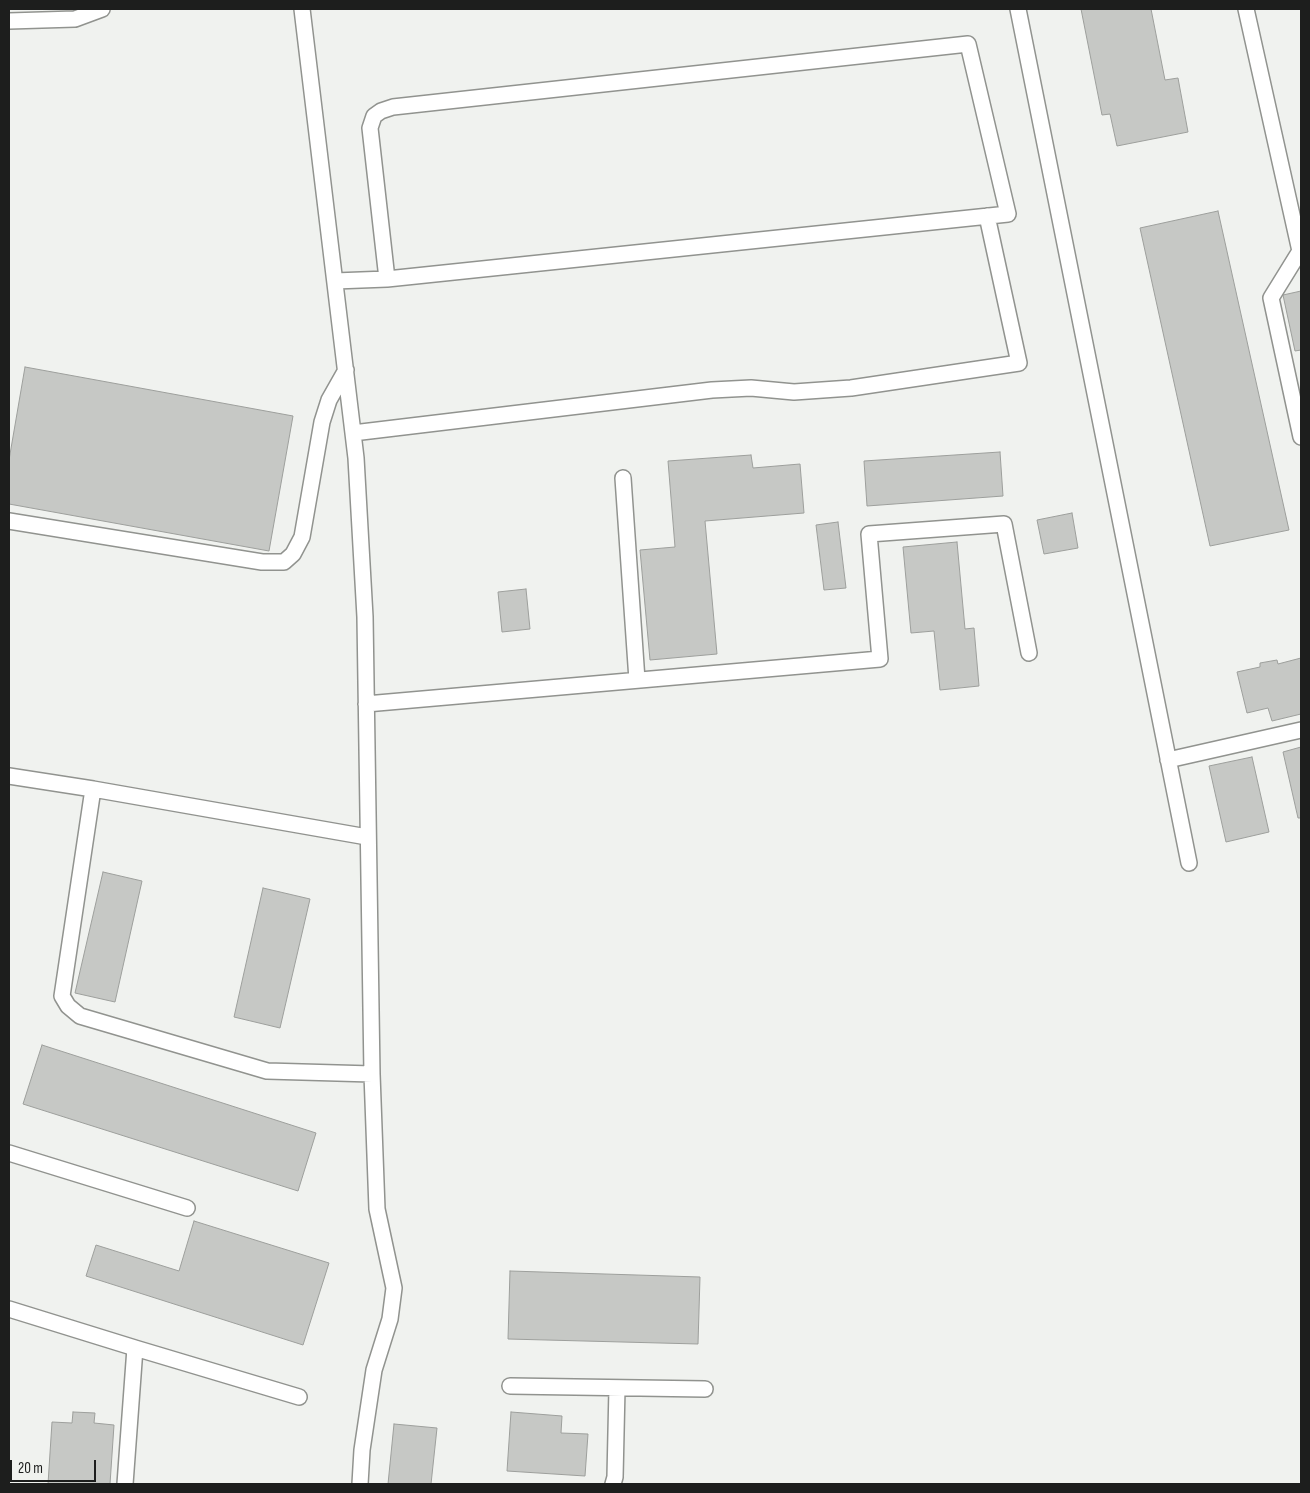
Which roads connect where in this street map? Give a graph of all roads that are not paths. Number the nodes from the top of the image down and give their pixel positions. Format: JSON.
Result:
{"nodes":[{"id":1,"x":102,"y":9,"type":"edge"},
{"id":2,"x":302,"y":9,"type":"edge"},
{"id":3,"x":1018,"y":9,"type":"edge"},
{"id":4,"x":1246,"y":9,"type":"edge"},
{"id":5,"x":9,"y":21,"type":"edge"},
{"id":6,"x":987,"y":216,"type":"junction"},
{"id":7,"x":1300,"y":251,"type":"edge"},
{"id":8,"x":387,"y":279,"type":"junction"},
{"id":9,"x":335,"y":281,"type":"junction"},
{"id":10,"x":346,"y":370,"type":"junction"},
{"id":11,"x":353,"y":433,"type":"junction"},
{"id":12,"x":1301,"y":437,"type":"edge"},
{"id":13,"x":623,"y":478,"type":"dead end"},
{"id":14,"x":9,"y":521,"type":"edge"},
{"id":15,"x":1029,"y":653,"type":"dead end"},
{"id":16,"x":638,"y":680,"type":"junction"},
{"id":17,"x":366,"y":704,"type":"junction"},
{"id":18,"x":1301,"y":730,"type":"edge"},
{"id":19,"x":1168,"y":760,"type":"junction"},
{"id":20,"x":9,"y":776,"type":"edge"},
{"id":21,"x":94,"y":789,"type":"junction"},
{"id":22,"x":367,"y":836,"type":"junction"},
{"id":23,"x":1189,"y":863,"type":"dead end"},
{"id":24,"x":372,"y":1074,"type":"junction"},
{"id":25,"x":9,"y":1153,"type":"edge"},
{"id":26,"x":187,"y":1208,"type":"dead end"},
{"id":27,"x":9,"y":1309,"type":"edge"},
{"id":28,"x":135,"y":1348,"type":"junction"},
{"id":29,"x":510,"y":1386,"type":"dead end"},
{"id":30,"x":617,"y":1388,"type":"junction"},
{"id":31,"x":705,"y":1389,"type":"dead end"},
{"id":32,"x":299,"y":1397,"type":"dead end"},
{"id":33,"x":125,"y":1484,"type":"edge"},
{"id":34,"x":360,"y":1484,"type":"edge"},
{"id":35,"x":613,"y":1484,"type":"edge"}],
"edges":[{"from":1,"to":5,"type":"lane"},
{"from":2,"to":9,"type":"lane"},
{"from":3,"to":19,"type":"lane"},
{"from":4,"to":7,"type":"lane"},
{"from":6,"to":8,"type":"lane"},
{"from":6,"to":8,"type":"lane"},
{"from":6,"to":11,"type":"lane"},
{"from":7,"to":12,"type":"lane"},
{"from":8,"to":9,"type":"lane"},
{"from":9,"to":10,"type":"lane"},
{"from":10,"to":11,"type":"lane"},
{"from":10,"to":14,"type":"lane"},
{"from":11,"to":17,"type":"lane"},
{"from":13,"to":16,"type":"lane"},
{"from":15,"to":16,"type":"lane"},
{"from":16,"to":17,"type":"lane"},
{"from":17,"to":22,"type":"lane"},
{"from":18,"to":19,"type":"lane"},
{"from":19,"to":23,"type":"lane"},
{"from":20,"to":21,"type":"lane"},
{"from":21,"to":22,"type":"lane"},
{"from":21,"to":24,"type":"lane"},
{"from":22,"to":24,"type":"lane"},
{"from":24,"to":34,"type":"lane"},
{"from":25,"to":26,"type":"lane"},
{"from":27,"to":28,"type":"lane"},
{"from":28,"to":32,"type":"lane"},
{"from":28,"to":33,"type":"lane"},
{"from":29,"to":30,"type":"lane"},
{"from":30,"to":31,"type":"lane"},
{"from":30,"to":35,"type":"lane"}]}
